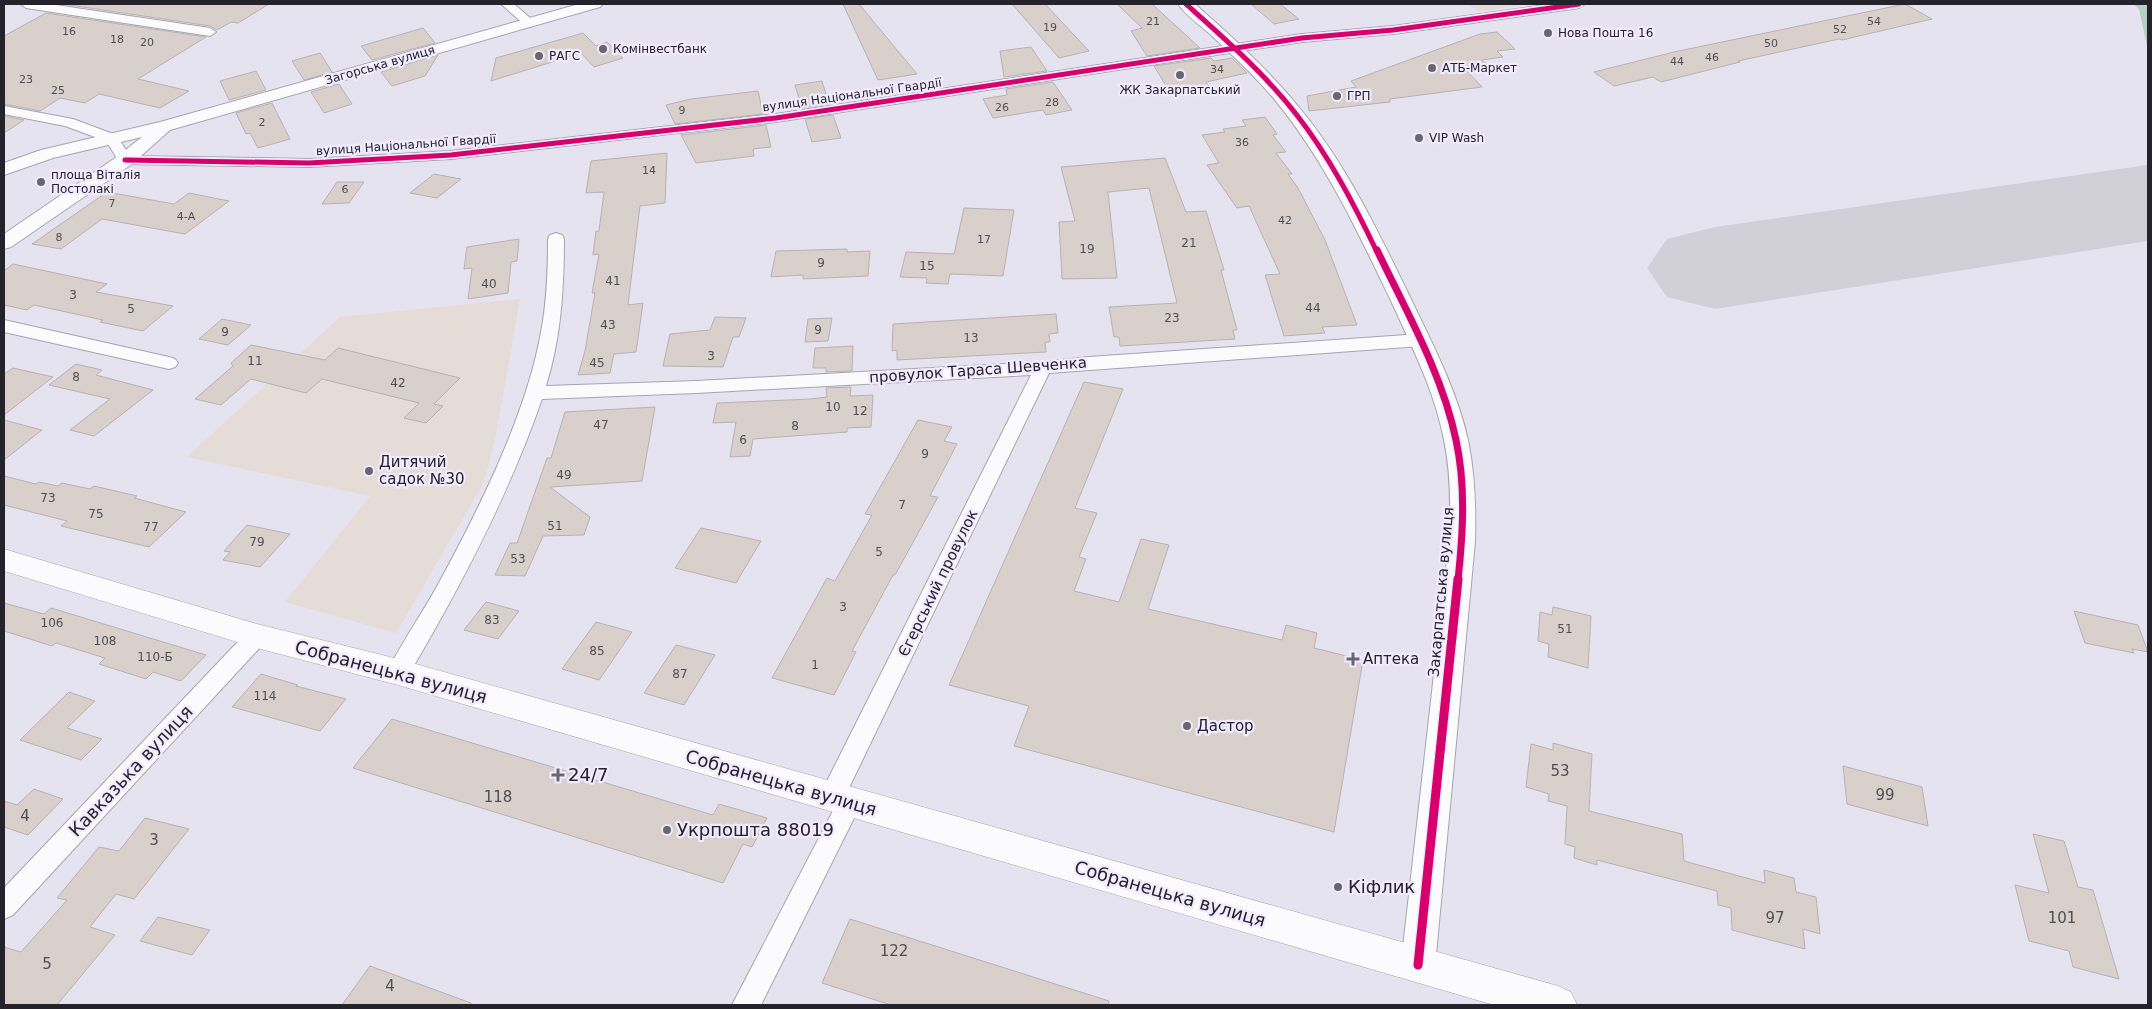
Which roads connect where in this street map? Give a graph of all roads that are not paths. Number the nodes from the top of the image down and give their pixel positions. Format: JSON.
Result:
{"nodes":[{"id":1,"x":26,"y":4,"type":"edge"},
{"id":2,"x":507,"y":4,"type":"edge"},
{"id":3,"x":595,"y":4,"type":"edge"},
{"id":4,"x":1186,"y":4,"type":"edge"},
{"id":5,"x":1579,"y":4,"type":"edge"},
{"id":6,"x":530,"y":22,"type":"junction"},
{"id":7,"x":210,"y":32,"type":"dead end"},
{"id":8,"x":1234,"y":48,"type":"junction"},
{"id":9,"x":4,"y":110,"type":"edge"},
{"id":10,"x":164,"y":126,"type":"junction"},
{"id":11,"x":111,"y":138,"type":"junction"},
{"id":12,"x":125,"y":160,"type":"junction"},
{"id":13,"x":4,"y":169,"type":"edge"},
{"id":14,"x":556,"y":238,"type":"dead end"},
{"id":15,"x":4,"y":243,"type":"edge"},
{"id":16,"x":4,"y":326,"type":"edge"},
{"id":17,"x":1421,"y":340,"type":"junction"},
{"id":18,"x":169,"y":363,"type":"dead end"},
{"id":19,"x":1043,"y":368,"type":"junction"},
{"id":20,"x":534,"y":393,"type":"junction"},
{"id":21,"x":4,"y":560,"type":"edge"},
{"id":22,"x":257,"y":636,"type":"junction"},
{"id":23,"x":398,"y":672,"type":"junction"},
{"id":24,"x":841,"y":800,"type":"junction"},
{"id":25,"x":4,"y":906,"type":"edge"},
{"id":26,"x":1418,"y":965,"type":"junction"},
{"id":27,"x":1548,"y":1004,"type":"edge"},
{"id":28,"x":746,"y":1005,"type":"edge"}],
"edges":[{"from":1,"to":7,"type":"street"},
{"from":2,"to":6,"type":"street"},
{"from":3,"to":6,"type":"street","name":"Загорська вулиця"},
{"from":4,"to":8,"type":"street","name":"Закарпатська вулиця"},
{"from":5,"to":8,"type":"street","name":"вулиця Національної Гвардії"},
{"from":6,"to":10,"type":"street","name":"Загорська вулиця"},
{"from":8,"to":12,"type":"street","name":"вулиця Національної Гвардії"},
{"from":8,"to":17,"type":"street","name":"Закарпатська вулиця"},
{"from":9,"to":11,"type":"street"},
{"from":10,"to":11,"type":"street","name":"Загорська вулиця"},
{"from":10,"to":12,"type":"street","name":"Загорська вулиця"},
{"from":11,"to":12,"type":"street"},
{"from":11,"to":13,"type":"street"},
{"from":12,"to":15,"type":"street"},
{"from":14,"to":20,"type":"street"},
{"from":16,"to":18,"type":"street"},
{"from":17,"to":19,"type":"street","name":"провулок Тараса Шевченка"},
{"from":17,"to":26,"type":"street","name":"Закарпатська вулиця"},
{"from":19,"to":20,"type":"street","name":"провулок Тараса Шевченка"},
{"from":19,"to":24,"type":"street","name":"Єгерський провулок"},
{"from":20,"to":23,"type":"street"},
{"from":21,"to":22,"type":"main road","name":"Собранецька вулиця"},
{"from":22,"to":23,"type":"main road","name":"Собранецька вулиця"},
{"from":22,"to":25,"type":"street","name":"Кавказька вулиця"},
{"from":23,"to":24,"type":"main road","name":"Собранецька вулиця"},
{"from":24,"to":26,"type":"main road","name":"Собранецька вулиця"},
{"from":24,"to":28,"type":"street","name":"Єгерський провулок"},
{"from":26,"to":27,"type":"main road","name":"Собранецька вулиця"}]}
